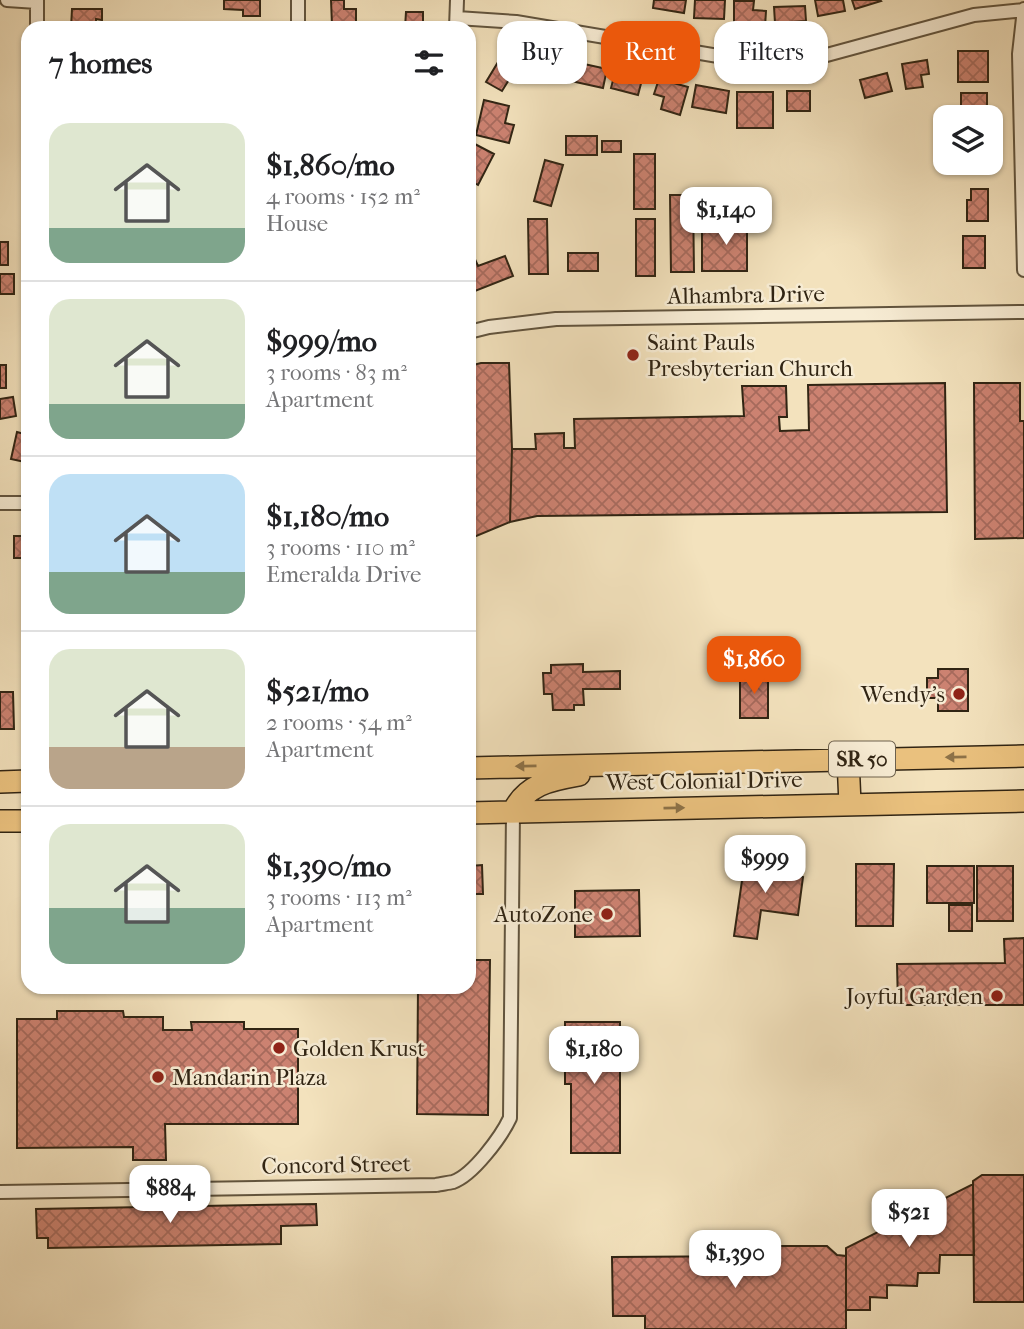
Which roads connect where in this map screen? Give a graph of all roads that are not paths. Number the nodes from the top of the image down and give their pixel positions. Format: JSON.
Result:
{"nodes":[{"id":1,"x":7,"y":0,"type":"edge"},
{"id":2,"x":298,"y":0,"type":"edge"},
{"id":3,"x":457,"y":0,"type":"edge"},
{"id":4,"x":37,"y":1,"type":"edge"},
{"id":5,"x":1024,"y":10,"type":"edge"},
{"id":6,"x":37,"y":21,"type":"edge"},
{"id":7,"x":298,"y":21,"type":"edge"},
{"id":8,"x":456,"y":21,"type":"edge"},
{"id":9,"x":476,"y":23,"type":"edge"},
{"id":10,"x":1024,"y":270,"type":"edge"},
{"id":11,"x":1024,"y":312,"type":"edge"},
{"id":12,"x":476,"y":330,"type":"edge"},
{"id":13,"x":0,"y":503,"type":"edge"},
{"id":14,"x":21,"y":503,"type":"edge"},
{"id":15,"x":1024,"y":756,"type":"edge"},
{"id":16,"x":848,"y":759,"type":"junction"},
{"id":17,"x":643,"y":764,"type":"junction"},
{"id":18,"x":476,"y":768,"type":"edge"},
{"id":19,"x":21,"y":781,"type":"edge"},
{"id":20,"x":0,"y":782,"type":"edge"},
{"id":21,"x":1024,"y":802,"type":"edge"},
{"id":22,"x":850,"y":804,"type":"junction"},
{"id":23,"x":513,"y":812,"type":"junction"},
{"id":24,"x":476,"y":813,"type":"edge"},
{"id":25,"x":0,"y":821,"type":"edge"},
{"id":26,"x":21,"y":821,"type":"edge"},
{"id":27,"x":0,"y":1192,"type":"edge"}],
"edges":[{"from":1,"to":4,"type":"street"},
{"from":2,"to":7,"type":"street"},
{"from":3,"to":8,"type":"street"},
{"from":4,"to":6,"type":"street"},
{"from":5,"to":9,"type":"street"},
{"from":5,"to":10,"type":"street"},
{"from":11,"to":12,"type":"street","name":"Alhambra Drive"},
{"from":13,"to":14,"type":"street"},
{"from":15,"to":16,"type":"highway","name":"West Colonial Drive","number":"SR 50","one_way":true},
{"from":16,"to":17,"type":"highway","name":"West Colonial Drive","number":"SR 50"},
{"from":16,"to":22,"type":"highway"},
{"from":17,"to":18,"type":"highway","name":"West Colonial Drive","number":"SR 50","one_way":true},
{"from":17,"to":23,"type":"highway"},
{"from":19,"to":20,"type":"highway"},
{"from":21,"to":22,"type":"highway","name":"West Colonial Drive","number":"SR 50"},
{"from":23,"to":22,"type":"highway","name":"West Colonial Drive","number":"SR 50","one_way":true},
{"from":23,"to":24,"type":"highway","name":"West Colonial Drive","number":"SR 50"},
{"from":23,"to":27,"type":"street","name":"Concord Street"},
{"from":25,"to":26,"type":"highway"}]}
